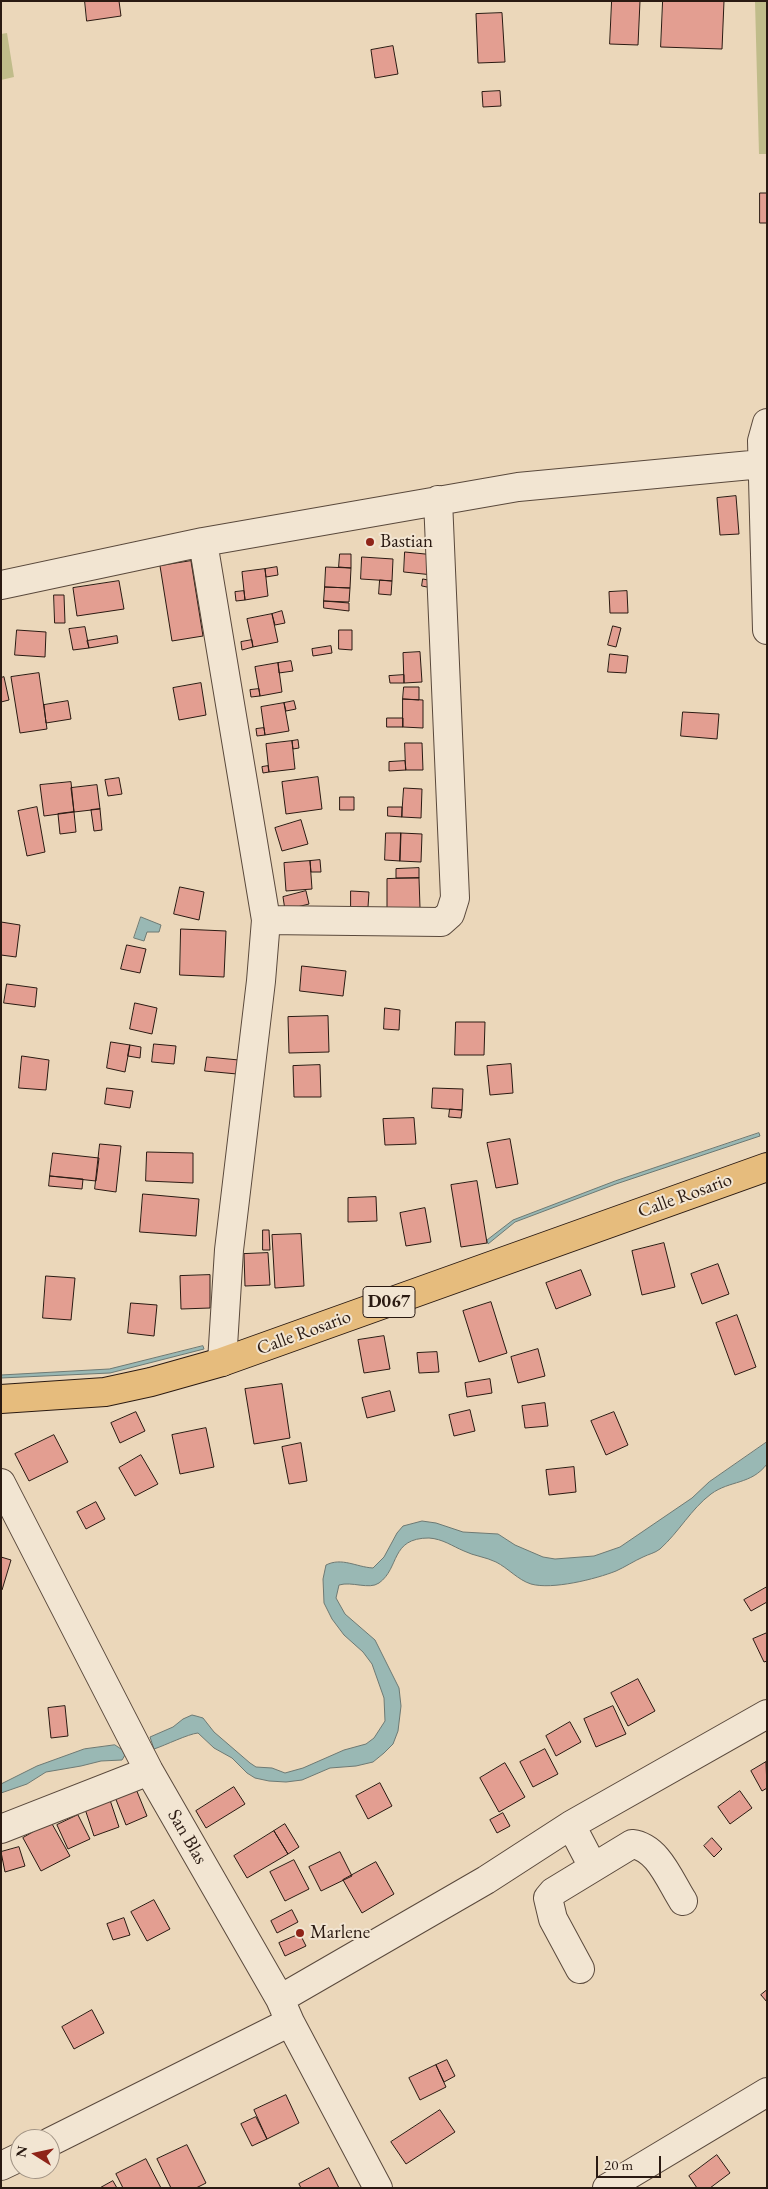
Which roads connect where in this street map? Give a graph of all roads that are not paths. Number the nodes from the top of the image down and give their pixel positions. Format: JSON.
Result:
{"nodes":[{"id":1,"x":767,"y":423,"type":"edge"},
{"id":2,"x":762,"y":464,"type":"junction"},
{"id":3,"x":438,"y":500,"type":"junction"},
{"id":4,"x":203,"y":542,"type":"junction"},
{"id":5,"x":1,"y":585,"type":"edge"},
{"id":6,"x":767,"y":630,"type":"edge"},
{"id":7,"x":266,"y":920,"type":"junction"},
{"id":8,"x":767,"y":1166,"type":"edge"},
{"id":9,"x":222,"y":1362,"type":"junction"},
{"id":10,"x":1,"y":1398,"type":"edge"},
{"id":11,"x":1,"y":1483,"type":"edge"},
{"id":12,"x":767,"y":1714,"type":"edge"},
{"id":13,"x":149,"y":1771,"type":"junction"},
{"id":14,"x":572,"y":1825,"type":"junction"},
{"id":15,"x":1,"y":1828,"type":"edge"},
{"id":16,"x":593,"y":1867,"type":"junction"},
{"id":17,"x":683,"y":1901,"type":"dead end"},
{"id":18,"x":580,"y":1969,"type":"dead end"},
{"id":19,"x":285,"y":2010,"type":"junction"},
{"id":20,"x":767,"y":2092,"type":"edge"},
{"id":21,"x":60,"y":2136,"type":"edge"},
{"id":22,"x":625,"y":2183,"type":"edge"},
{"id":23,"x":378,"y":2188,"type":"edge"}],
"edges":[{"from":1,"to":2,"type":"street"},
{"from":2,"to":3,"type":"street"},
{"from":2,"to":6,"type":"street"},
{"from":3,"to":4,"type":"street"},
{"from":3,"to":7,"type":"street"},
{"from":4,"to":5,"type":"street"},
{"from":4,"to":7,"type":"street"},
{"from":7,"to":9,"type":"street"},
{"from":8,"to":9,"type":"main road","name":"Calle Rosario","number":"D067"},
{"from":9,"to":10,"type":"main road","name":"Calle Rosario","number":"D067"},
{"from":11,"to":13,"type":"street","name":"San Blas"},
{"from":12,"to":14,"type":"street"},
{"from":13,"to":15,"type":"street"},
{"from":13,"to":19,"type":"street","name":"San Blas"},
{"from":14,"to":16,"type":"street"},
{"from":14,"to":19,"type":"street"},
{"from":16,"to":17,"type":"street"},
{"from":16,"to":18,"type":"street"},
{"from":19,"to":21,"type":"street"},
{"from":19,"to":23,"type":"street","name":"San Blas"},
{"from":20,"to":22,"type":"street"}]}
